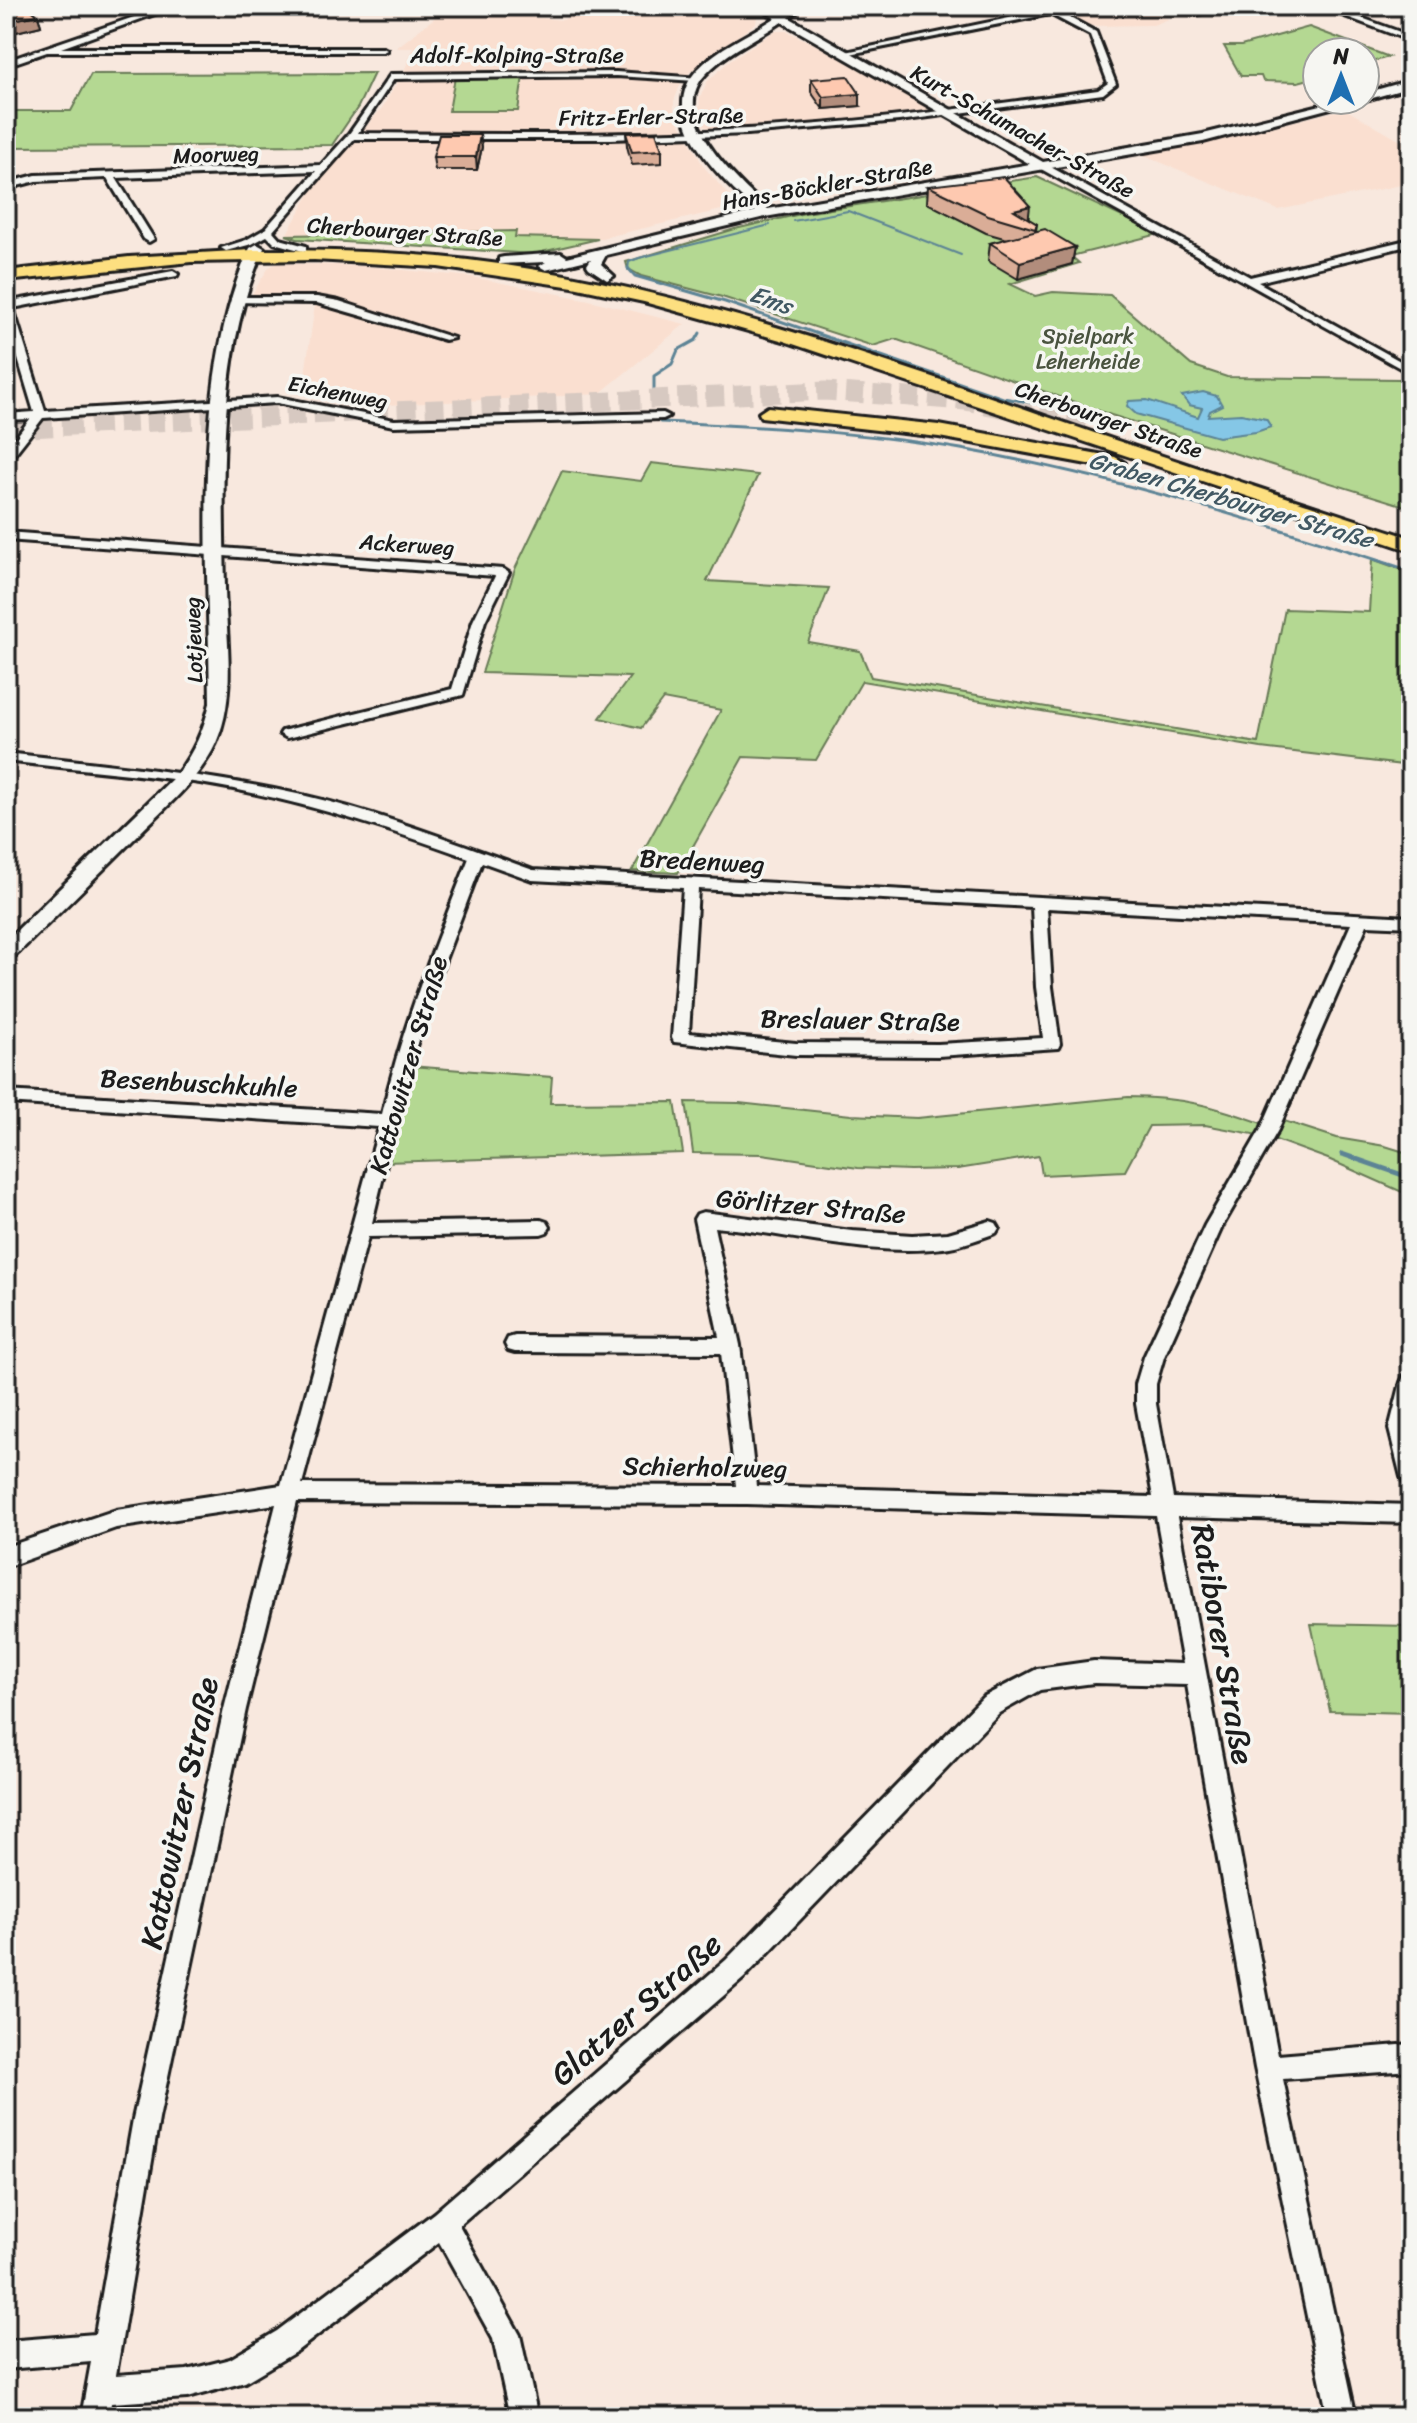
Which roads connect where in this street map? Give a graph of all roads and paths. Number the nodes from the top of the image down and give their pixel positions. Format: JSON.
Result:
{"nodes":[{"id":1,"x":173,"y":6,"type":"edge"},
{"id":2,"x":761,"y":6,"type":"edge"},
{"id":3,"x":791,"y":6,"type":"edge"},
{"id":4,"x":802,"y":6,"type":"edge"},
{"id":5,"x":1079,"y":6,"type":"edge"},
{"id":6,"x":1181,"y":6,"type":"edge"},
{"id":7,"x":1224,"y":6,"type":"edge"},
{"id":8,"x":1322,"y":6,"type":"edge"},
{"id":9,"x":1052,"y":12,"type":"junction"},
{"id":10,"x":779,"y":16,"type":"junction"},
{"id":11,"x":1411,"y":39,"type":"edge"},
{"id":12,"x":46,"y":50,"type":"junction"},
{"id":13,"x":383,"y":50,"type":"dead end"},
{"id":14,"x":845,"y":53,"type":"junction"},
{"id":15,"x":6,"y":64,"type":"edge"},
{"id":16,"x":696,"y":78,"type":"junction"},
{"id":17,"x":1411,"y":83,"type":"edge"},
{"id":18,"x":1381,"y":92,"type":"edge"},
{"id":19,"x":951,"y":113,"type":"junction"},
{"id":20,"x":1301,"y":114,"type":"edge"},
{"id":21,"x":697,"y":134,"type":"junction"},
{"id":22,"x":352,"y":136,"type":"junction"},
{"id":23,"x":1040,"y":164,"type":"junction"},
{"id":24,"x":323,"y":168,"type":"junction"},
{"id":25,"x":110,"y":175,"type":"junction"},
{"id":26,"x":6,"y":186,"type":"edge"},
{"id":27,"x":762,"y":210,"type":"junction"},
{"id":28,"x":268,"y":231,"type":"junction"},
{"id":29,"x":149,"y":239,"type":"dead end"},
{"id":30,"x":1411,"y":242,"type":"edge"},
{"id":31,"x":226,"y":248,"type":"junction"},
{"id":32,"x":303,"y":248,"type":"junction"},
{"id":33,"x":255,"y":251,"type":"junction"},
{"id":34,"x":600,"y":256,"type":"junction"},
{"id":35,"x":502,"y":265,"type":"junction"},
{"id":36,"x":550,"y":267,"type":"junction"},
{"id":37,"x":6,"y":270,"type":"edge"},
{"id":38,"x":173,"y":274,"type":"dead end"},
{"id":39,"x":6,"y":276,"type":"edge"},
{"id":40,"x":607,"y":276,"type":"junction"},
{"id":41,"x":1252,"y":280,"type":"junction"},
{"id":42,"x":235,"y":300,"type":"junction"},
{"id":43,"x":7,"y":306,"type":"edge"},
{"id":44,"x":449,"y":338,"type":"dead end"},
{"id":45,"x":791,"y":338,"type":"junction"},
{"id":46,"x":1411,"y":371,"type":"edge"},
{"id":47,"x":221,"y":401,"type":"junction"},
{"id":48,"x":768,"y":413,"type":"dead end"},
{"id":49,"x":40,"y":414,"type":"junction"},
{"id":50,"x":663,"y":416,"type":"dead end"},
{"id":51,"x":6,"y":417,"type":"edge"},
{"id":52,"x":1105,"y":429,"type":"tunnel mouth"},
{"id":53,"x":6,"y":458,"type":"edge"},
{"id":54,"x":1265,"y":497,"type":"junction"},
{"id":55,"x":1411,"y":531,"type":"edge"},
{"id":56,"x":6,"y":536,"type":"edge"},
{"id":57,"x":1411,"y":545,"type":"edge"},
{"id":58,"x":215,"y":552,"type":"junction"},
{"id":59,"x":287,"y":734,"type":"dead end"},
{"id":60,"x":6,"y":757,"type":"edge"},
{"id":61,"x":184,"y":778,"type":"junction"},
{"id":62,"x":477,"y":857,"type":"junction"},
{"id":63,"x":691,"y":884,"type":"junction"},
{"id":64,"x":1039,"y":902,"type":"junction"},
{"id":65,"x":1361,"y":920,"type":"junction"},
{"id":66,"x":1411,"y":922,"type":"edge"},
{"id":67,"x":6,"y":953,"type":"edge"},
{"id":68,"x":6,"y":1097,"type":"edge"},
{"id":69,"x":389,"y":1121,"type":"junction"},
{"id":70,"x":541,"y":1227,"type":"dead end"},
{"id":71,"x":990,"y":1228,"type":"dead end"},
{"id":72,"x":359,"y":1230,"type":"junction"},
{"id":73,"x":515,"y":1344,"type":"dead end"},
{"id":74,"x":730,"y":1345,"type":"junction"},
{"id":75,"x":1411,"y":1382,"type":"edge"},
{"id":76,"x":1411,"y":1477,"type":"edge"},
{"id":77,"x":289,"y":1493,"type":"junction"},
{"id":78,"x":747,"y":1495,"type":"junction"},
{"id":79,"x":1165,"y":1505,"type":"junction"},
{"id":80,"x":1411,"y":1514,"type":"edge"},
{"id":81,"x":6,"y":1557,"type":"edge"},
{"id":82,"x":1195,"y":1675,"type":"junction"},
{"id":83,"x":1411,"y":2057,"type":"edge"},
{"id":84,"x":1268,"y":2068,"type":"junction"},
{"id":85,"x":443,"y":2222,"type":"junction"},
{"id":86,"x":105,"y":2347,"type":"junction"},
{"id":87,"x":6,"y":2355,"type":"edge"},
{"id":88,"x":97,"y":2403,"type":"edge"},
{"id":89,"x":524,"y":2417,"type":"edge"},
{"id":90,"x":1342,"y":2417,"type":"edge"}],
"edges":[{"from":1,"to":12,"type":"street"},
{"from":2,"to":10,"type":"street","name":"Kurt-Schumacher-Straße"},
{"from":3,"to":10,"type":"street"},
{"from":4,"to":10,"type":"street"},
{"from":5,"to":9,"type":"street"},
{"from":6,"to":7,"type":"street"},
{"from":8,"to":11,"type":"street"},
{"from":9,"to":14,"type":"street"},
{"from":9,"to":19,"type":"street","name":"Fritz-Erler-Straße"},
{"from":10,"to":14,"type":"street","name":"Kurt-Schumacher-Straße"},
{"from":10,"to":16,"type":"street"},
{"from":12,"to":13,"type":"street"},
{"from":12,"to":15,"type":"street"},
{"from":14,"to":19,"type":"street","name":"Kurt-Schumacher-Straße"},
{"from":16,"to":21,"type":"street"},
{"from":16,"to":22,"type":"street","name":"Adolf-Kolping-Straße"},
{"from":17,"to":18,"type":"street"},
{"from":19,"to":21,"type":"street","name":"Fritz-Erler-Straße"},
{"from":19,"to":23,"type":"street","name":"Kurt-Schumacher-Straße"},
{"from":20,"to":23,"type":"street","name":"Hans-Böckler-Straße"},
{"from":21,"to":22,"type":"street","name":"Fritz-Erler-Straße"},
{"from":21,"to":27,"type":"street"},
{"from":22,"to":24,"type":"street","name":"Adolf-Kolping-Straße"},
{"from":23,"to":27,"type":"street","name":"Hans-Böckler-Straße"},
{"from":23,"to":41,"type":"street","name":"Kurt-Schumacher-Straße"},
{"from":24,"to":25,"type":"street","name":"Moorweg"},
{"from":24,"to":28,"type":"street","name":"Adolf-Kolping-Straße"},
{"from":25,"to":26,"type":"street","name":"Moorweg"},
{"from":25,"to":29,"type":"street"},
{"from":27,"to":34,"type":"street","name":"Hans-Böckler-Straße"},
{"from":27,"to":36,"type":"street","name":"Hans-Böckler-Straße"},
{"from":28,"to":31,"type":"street","name":"Adolf-Kolping-Straße"},
{"from":28,"to":32,"type":"street"},
{"from":30,"to":41,"type":"street"},
{"from":31,"to":33,"type":"main road","name":"Cherbourger Straße"},
{"from":31,"to":37,"type":"main road","name":"Cherbourger Straße"},
{"from":32,"to":33,"type":"main road","name":"Cherbourger Straße"},
{"from":32,"to":35,"type":"main road","name":"Cherbourger Straße"},
{"from":33,"to":35,"type":"main road","name":"Cherbourger Straße"},
{"from":33,"to":39,"type":"main road","name":"Cherbourger Straße"},
{"from":33,"to":42,"type":"street","name":"Lotjeweg"},
{"from":34,"to":36,"type":"street","name":"Hans-Böckler-Straße"},
{"from":34,"to":40,"type":"street"},
{"from":35,"to":36,"type":"main road","name":"Cherbourger Straße"},
{"from":36,"to":40,"type":"main road","name":"Cherbourger Straße"},
{"from":36,"to":45,"type":"main road","name":"Cherbourger Straße"},
{"from":38,"to":43,"type":"street"},
{"from":40,"to":45,"type":"main road","name":"Cherbourger Straße"},
{"from":41,"to":46,"type":"street","name":"Kurt-Schumacher-Straße"},
{"from":42,"to":44,"type":"street"},
{"from":42,"to":47,"type":"street","name":"Lotjeweg"},
{"from":43,"to":49,"type":"street"},
{"from":45,"to":54,"type":"main road","name":"Cherbourger Straße"},
{"from":47,"to":49,"type":"street","name":"Eichenweg"},
{"from":47,"to":50,"type":"street","name":"Eichenweg"},
{"from":47,"to":58,"type":"street","name":"Lotjeweg"},
{"from":48,"to":54,"type":"main road"},
{"from":49,"to":51,"type":"street","name":"Eichenweg"},
{"from":49,"to":53,"type":"street"},
{"from":52,"to":55,"type":"main road"},
{"from":54,"to":57,"type":"main road","name":"Cherbourger Straße"},
{"from":56,"to":58,"type":"street","name":"Ackerweg"},
{"from":58,"to":59,"type":"street","name":"Ackerweg"},
{"from":58,"to":61,"type":"street","name":"Lotjeweg"},
{"from":60,"to":61,"type":"street","name":"Bredenweg"},
{"from":61,"to":62,"type":"street","name":"Bredenweg"},
{"from":61,"to":67,"type":"street","name":"Lotjeweg"},
{"from":62,"to":63,"type":"street","name":"Bredenweg"},
{"from":62,"to":69,"type":"street","name":"Kattowitzer Straße"},
{"from":63,"to":64,"type":"street","name":"Bredenweg"},
{"from":63,"to":64,"type":"street","name":"Breslauer Straße"},
{"from":64,"to":65,"type":"street","name":"Bredenweg"},
{"from":65,"to":66,"type":"street","name":"Bredenweg"},
{"from":65,"to":79,"type":"street","name":"Ratiborer Straße"},
{"from":68,"to":69,"type":"street","name":"Besenbuschkuhle"},
{"from":69,"to":72,"type":"street","name":"Kattowitzer Straße"},
{"from":70,"to":72,"type":"street"},
{"from":71,"to":74,"type":"street","name":"Görlitzer Straße"},
{"from":72,"to":77,"type":"street","name":"Kattowitzer Straße"},
{"from":73,"to":74,"type":"street"},
{"from":74,"to":78,"type":"street","name":"Görlitzer Straße"},
{"from":75,"to":76,"type":"street"},
{"from":77,"to":78,"type":"street","name":"Schierholzweg"},
{"from":77,"to":81,"type":"street","name":"Schierholzweg"},
{"from":77,"to":86,"type":"street","name":"Kattowitzer Straße"},
{"from":78,"to":79,"type":"street","name":"Schierholzweg"},
{"from":79,"to":80,"type":"street","name":"Schierholzweg"},
{"from":79,"to":82,"type":"street","name":"Ratiborer Straße"},
{"from":82,"to":84,"type":"street","name":"Ratiborer Straße"},
{"from":82,"to":85,"type":"street","name":"Glatzer Straße"},
{"from":83,"to":84,"type":"street"},
{"from":84,"to":90,"type":"street","name":"Ratiborer Straße"},
{"from":85,"to":88,"type":"street","name":"Glatzer Straße"},
{"from":85,"to":89,"type":"street"},
{"from":86,"to":87,"type":"street"},
{"from":86,"to":88,"type":"street","name":"Kattowitzer Straße"}]}
